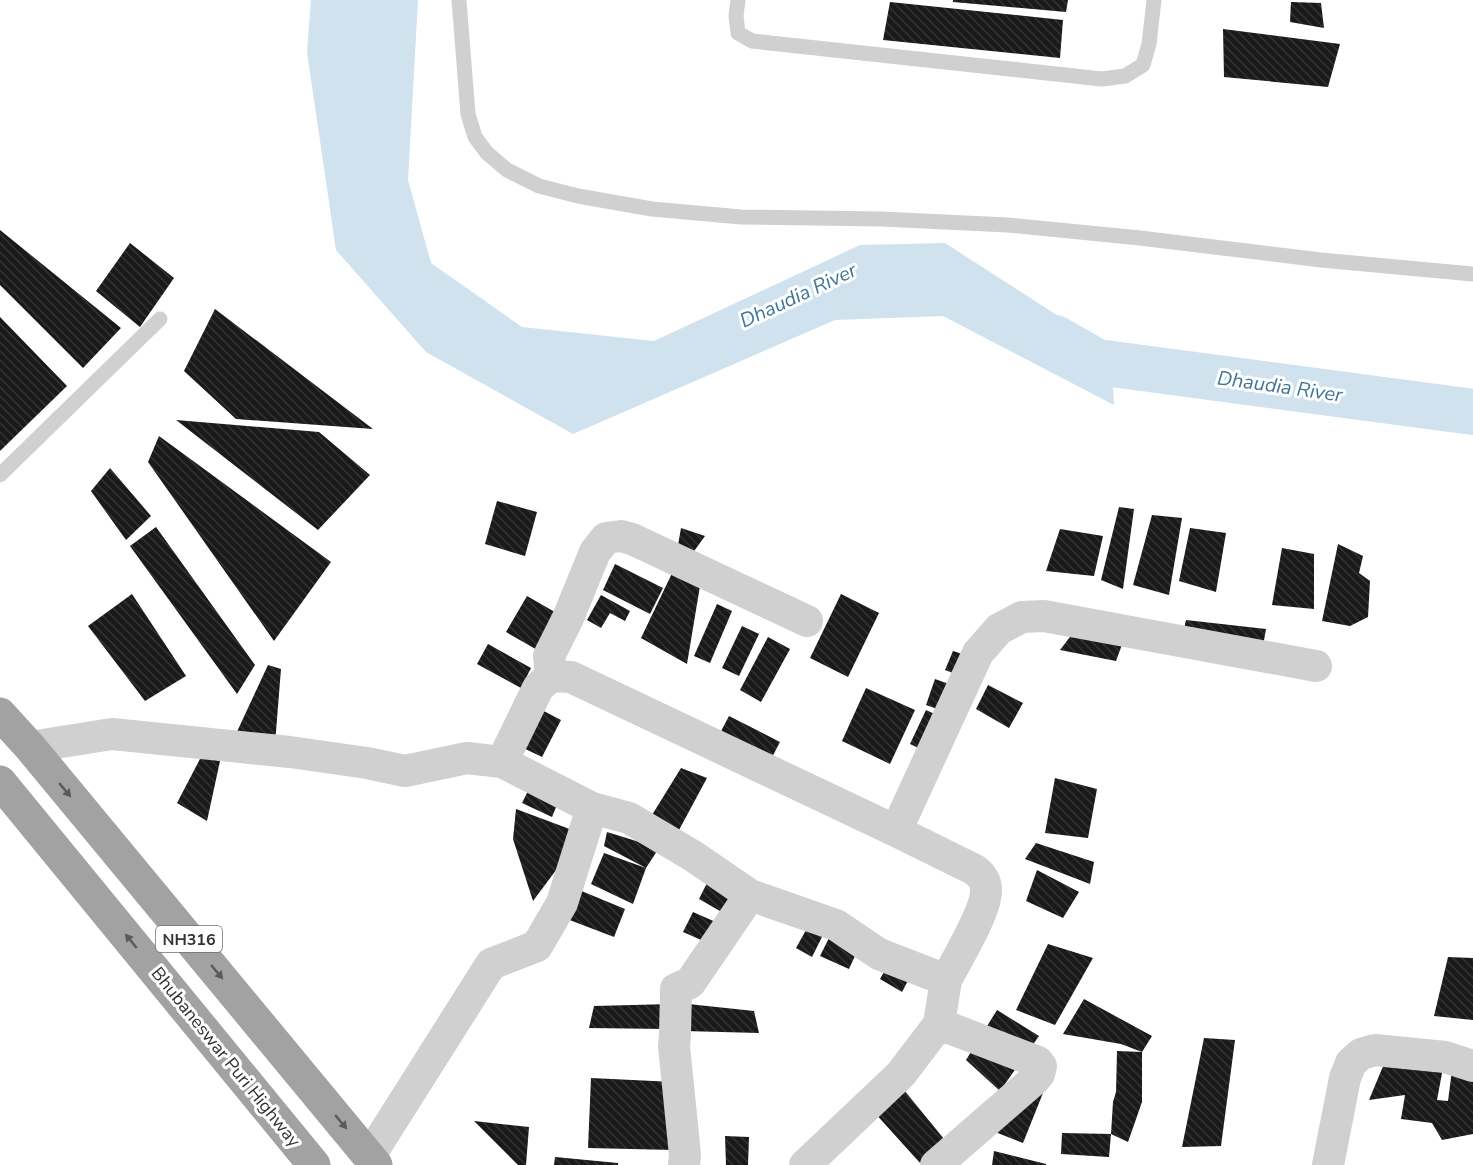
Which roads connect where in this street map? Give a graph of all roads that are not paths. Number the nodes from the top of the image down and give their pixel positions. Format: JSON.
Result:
{"nodes":[{"id":1,"x":459,"y":0,"type":"edge"},
{"id":2,"x":738,"y":0,"type":"edge"},
{"id":3,"x":1154,"y":0,"type":"edge"},
{"id":4,"x":1473,"y":274,"type":"edge"},
{"id":5,"x":160,"y":319,"type":"dead end"},
{"id":6,"x":0,"y":475,"type":"edge"},
{"id":7,"x":807,"y":621,"type":"dead end"},
{"id":8,"x":1316,"y":666,"type":"dead end"},
{"id":9,"x":551,"y":676,"type":"junction"},
{"id":10,"x":0,"y":714,"type":"edge"},
{"id":11,"x":30,"y":747,"type":"junction"},
{"id":12,"x":502,"y":762,"type":"junction"},
{"id":13,"x":0,"y":782,"type":"edge"},
{"id":14,"x":592,"y":808,"type":"junction"},
{"id":15,"x":897,"y":831,"type":"junction"},
{"id":16,"x":750,"y":895,"type":"junction"},
{"id":17,"x":946,"y":980,"type":"junction"},
{"id":18,"x":939,"y":1024,"type":"junction"},
{"id":19,"x":1473,"y":1066,"type":"edge"},
{"id":20,"x":372,"y":1161,"type":"edge"},
{"id":21,"x":944,"y":1164,"type":"edge"},
{"id":22,"x":314,"y":1165,"type":"edge"},
{"id":23,"x":684,"y":1165,"type":"edge"},
{"id":24,"x":805,"y":1165,"type":"edge"},
{"id":25,"x":1328,"y":1165,"type":"edge"}],
"edges":[{"from":1,"to":4,"type":"lane"},
{"from":2,"to":3,"type":"lane"},
{"from":5,"to":6,"type":"lane"},
{"from":7,"to":9,"type":"street"},
{"from":8,"to":15,"type":"street"},
{"from":9,"to":12,"type":"street"},
{"from":9,"to":15,"type":"street"},
{"from":10,"to":11,"type":"highway","number":"NH316"},
{"from":11,"to":12,"type":"street"},
{"from":11,"to":20,"type":"highway","number":"NH316","one_way":true},
{"from":12,"to":14,"type":"street"},
{"from":22,"to":13,"type":"highway","name":"Bhubaneswar Puri Highway","number":"NH316","one_way":true},
{"from":14,"to":16,"type":"street"},
{"from":14,"to":20,"type":"street"},
{"from":15,"to":17,"type":"street"},
{"from":16,"to":17,"type":"street"},
{"from":16,"to":23,"type":"street"},
{"from":17,"to":18,"type":"street"},
{"from":18,"to":21,"type":"street"},
{"from":18,"to":24,"type":"street"},
{"from":19,"to":25,"type":"street"}]}
